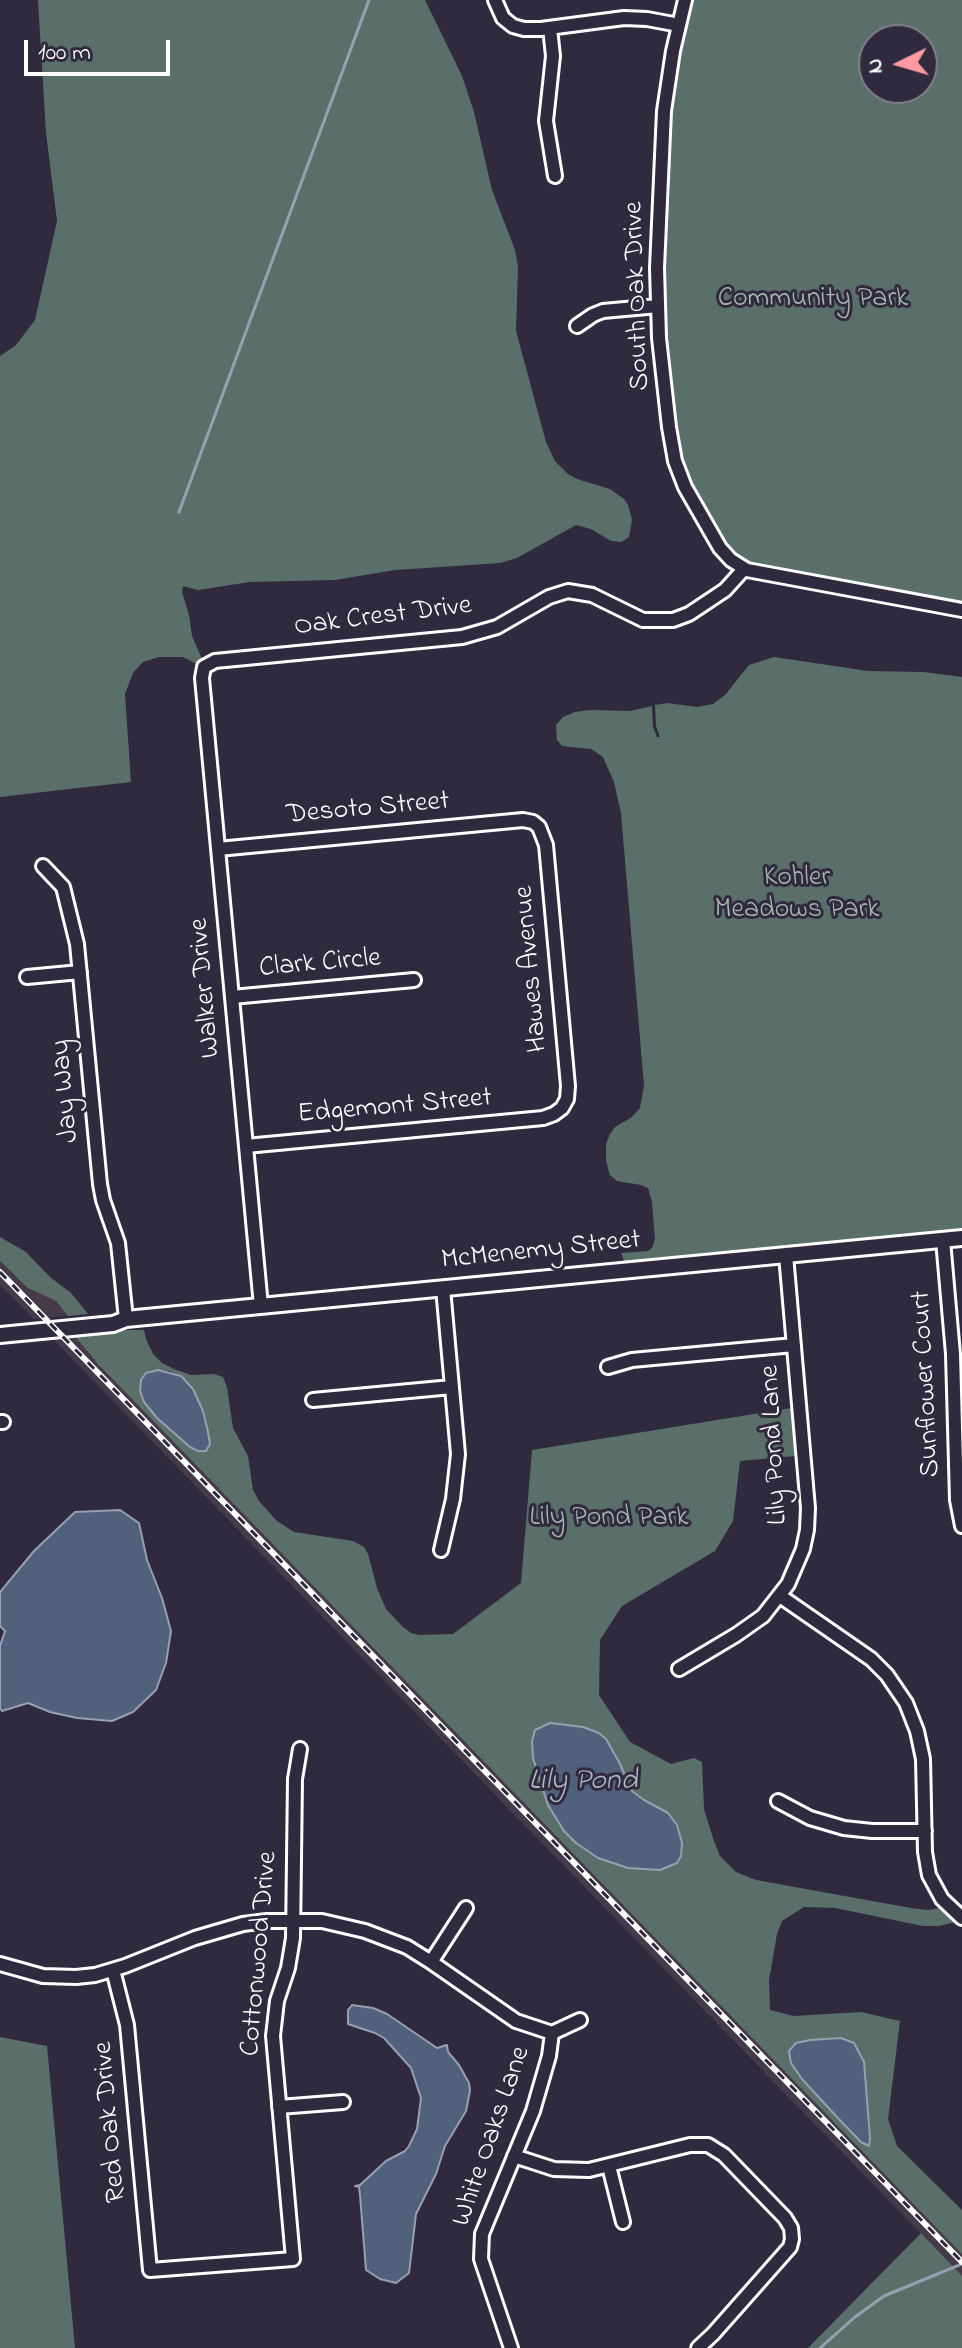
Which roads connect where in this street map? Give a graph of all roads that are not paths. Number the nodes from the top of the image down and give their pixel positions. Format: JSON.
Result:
{"nodes":[{"id":1,"x":495,"y":0,"type":"edge"},
{"id":2,"x":685,"y":0,"type":"edge"},
{"id":3,"x":679,"y":25,"type":"junction"},
{"id":4,"x":550,"y":28,"type":"junction"},
{"id":5,"x":555,"y":176,"type":"dead end"},
{"id":6,"x":658,"y":306,"type":"junction"},
{"id":7,"x":577,"y":326,"type":"dead end"},
{"id":8,"x":744,"y":569,"type":"junction"},
{"id":9,"x":962,"y":610,"type":"edge"},
{"id":10,"x":205,"y":666,"type":"joint"},
{"id":11,"x":523,"y":820,"type":"joint"},
{"id":12,"x":218,"y":849,"type":"junction"},
{"id":13,"x":43,"y":866,"type":"dead end"},
{"id":14,"x":80,"y":972,"type":"junction"},
{"id":15,"x":27,"y":977,"type":"dead end"},
{"id":16,"x":414,"y":980,"type":"dead end"},
{"id":17,"x":232,"y":997,"type":"junction"},
{"id":18,"x":548,"y":1117,"type":"joint"},
{"id":19,"x":246,"y":1146,"type":"junction"},
{"id":20,"x":962,"y":1238,"type":"edge"},
{"id":21,"x":943,"y":1240,"type":"junction"},
{"id":22,"x":786,"y":1255,"type":"junction"},
{"id":23,"x":443,"y":1288,"type":"junction"},
{"id":24,"x":261,"y":1306,"type":"junction"},
{"id":25,"x":126,"y":1319,"type":"junction"},
{"id":26,"x":0,"y":1326,"type":"edge"},
{"id":27,"x":0,"y":1335,"type":"edge"},
{"id":28,"x":794,"y":1345,"type":"junction"},
{"id":29,"x":958,"y":1360,"type":"edge"},
{"id":30,"x":608,"y":1367,"type":"dead end"},
{"id":31,"x":452,"y":1387,"type":"junction"},
{"id":32,"x":313,"y":1400,"type":"dead end"},
{"id":33,"x":962,"y":1526,"type":"edge"},
{"id":34,"x":441,"y":1550,"type":"dead end"},
{"id":35,"x":780,"y":1596,"type":"junction"},
{"id":36,"x":679,"y":1669,"type":"dead end"},
{"id":37,"x":300,"y":1749,"type":"dead end"},
{"id":38,"x":778,"y":1801,"type":"dead end"},
{"id":39,"x":925,"y":1831,"type":"junction"},
{"id":40,"x":466,"y":1908,"type":"dead end"},
{"id":41,"x":962,"y":1918,"type":"edge"},
{"id":42,"x":293,"y":1922,"type":"junction"},
{"id":43,"x":431,"y":1962,"type":"junction"},
{"id":44,"x":0,"y":1964,"type":"edge"},
{"id":45,"x":113,"y":1970,"type":"junction"},
{"id":46,"x":580,"y":2020,"type":"dead end"},
{"id":47,"x":552,"y":2033,"type":"junction"},
{"id":48,"x":343,"y":2102,"type":"dead end"},
{"id":49,"x":279,"y":2107,"type":"junction"},
{"id":50,"x":514,"y":2156,"type":"junction"},
{"id":51,"x":609,"y":2166,"type":"junction"},
{"id":52,"x":623,"y":2222,"type":"dead end"},
{"id":53,"x":293,"y":2259,"type":"joint"},
{"id":54,"x":511,"y":2348,"type":"edge"},
{"id":55,"x":698,"y":2348,"type":"edge"}],
"edges":[{"from":1,"to":4,"type":"street"},
{"from":2,"to":3,"type":"street","name":"South Oak Drive"},
{"from":3,"to":4,"type":"street"},
{"from":3,"to":6,"type":"street","name":"South Oak Drive"},
{"from":4,"to":5,"type":"street"},
{"from":6,"to":7,"type":"street"},
{"from":6,"to":8,"type":"street","name":"South Oak Drive"},
{"from":8,"to":9,"type":"street"},
{"from":8,"to":10,"type":"street","name":"Oak Crest Drive"},
{"from":10,"to":12,"type":"street","name":"Walker Drive"},
{"from":11,"to":12,"type":"street","name":"Desoto Street"},
{"from":11,"to":18,"type":"street","name":"Hawes Avenue"},
{"from":12,"to":17,"type":"street","name":"Walker Drive"},
{"from":13,"to":14,"type":"street","name":"Jay Way"},
{"from":14,"to":15,"type":"street"},
{"from":14,"to":25,"type":"street","name":"Jay Way"},
{"from":16,"to":17,"type":"street","name":"Clark Circle"},
{"from":17,"to":19,"type":"street","name":"Walker Drive"},
{"from":18,"to":19,"type":"street","name":"Edgemont Street"},
{"from":19,"to":24,"type":"street","name":"Walker Drive"},
{"from":20,"to":21,"type":"street","name":"McMenemy Street"},
{"from":21,"to":22,"type":"street","name":"McMenemy Street"},
{"from":21,"to":29,"type":"street","name":"Sunflower Court"},
{"from":22,"to":23,"type":"street","name":"McMenemy Street"},
{"from":22,"to":28,"type":"street","name":"Lily Pond Lane"},
{"from":23,"to":24,"type":"street","name":"McMenemy Street"},
{"from":23,"to":31,"type":"street"},
{"from":24,"to":25,"type":"street","name":"McMenemy Street"},
{"from":25,"to":26,"type":"street","name":"McMenemy Street"},
{"from":25,"to":27,"type":"street","name":"McMenemy Street"},
{"from":28,"to":30,"type":"street"},
{"from":28,"to":35,"type":"street","name":"Lily Pond Lane"},
{"from":29,"to":33,"type":"street","name":"Sunflower Court"},
{"from":31,"to":32,"type":"street"},
{"from":31,"to":34,"type":"street"},
{"from":35,"to":36,"type":"street","name":"Lily Pond Lane"},
{"from":35,"to":39,"type":"street"},
{"from":37,"to":42,"type":"street","name":"Cottonwood Drive"},
{"from":38,"to":39,"type":"street"},
{"from":39,"to":41,"type":"street"},
{"from":40,"to":43,"type":"street"},
{"from":42,"to":43,"type":"street"},
{"from":42,"to":45,"type":"street"},
{"from":42,"to":49,"type":"street","name":"Cottonwood Drive"},
{"from":43,"to":47,"type":"street"},
{"from":44,"to":45,"type":"street"},
{"from":45,"to":53,"type":"street","name":"Red Oak Drive"},
{"from":46,"to":47,"type":"street"},
{"from":47,"to":50,"type":"street","name":"White Oaks Lane"},
{"from":48,"to":49,"type":"street"},
{"from":49,"to":53,"type":"street","name":"Cottonwood Drive"},
{"from":50,"to":51,"type":"street"},
{"from":50,"to":54,"type":"street","name":"White Oaks Lane"},
{"from":51,"to":52,"type":"street"},
{"from":51,"to":55,"type":"street"}]}
